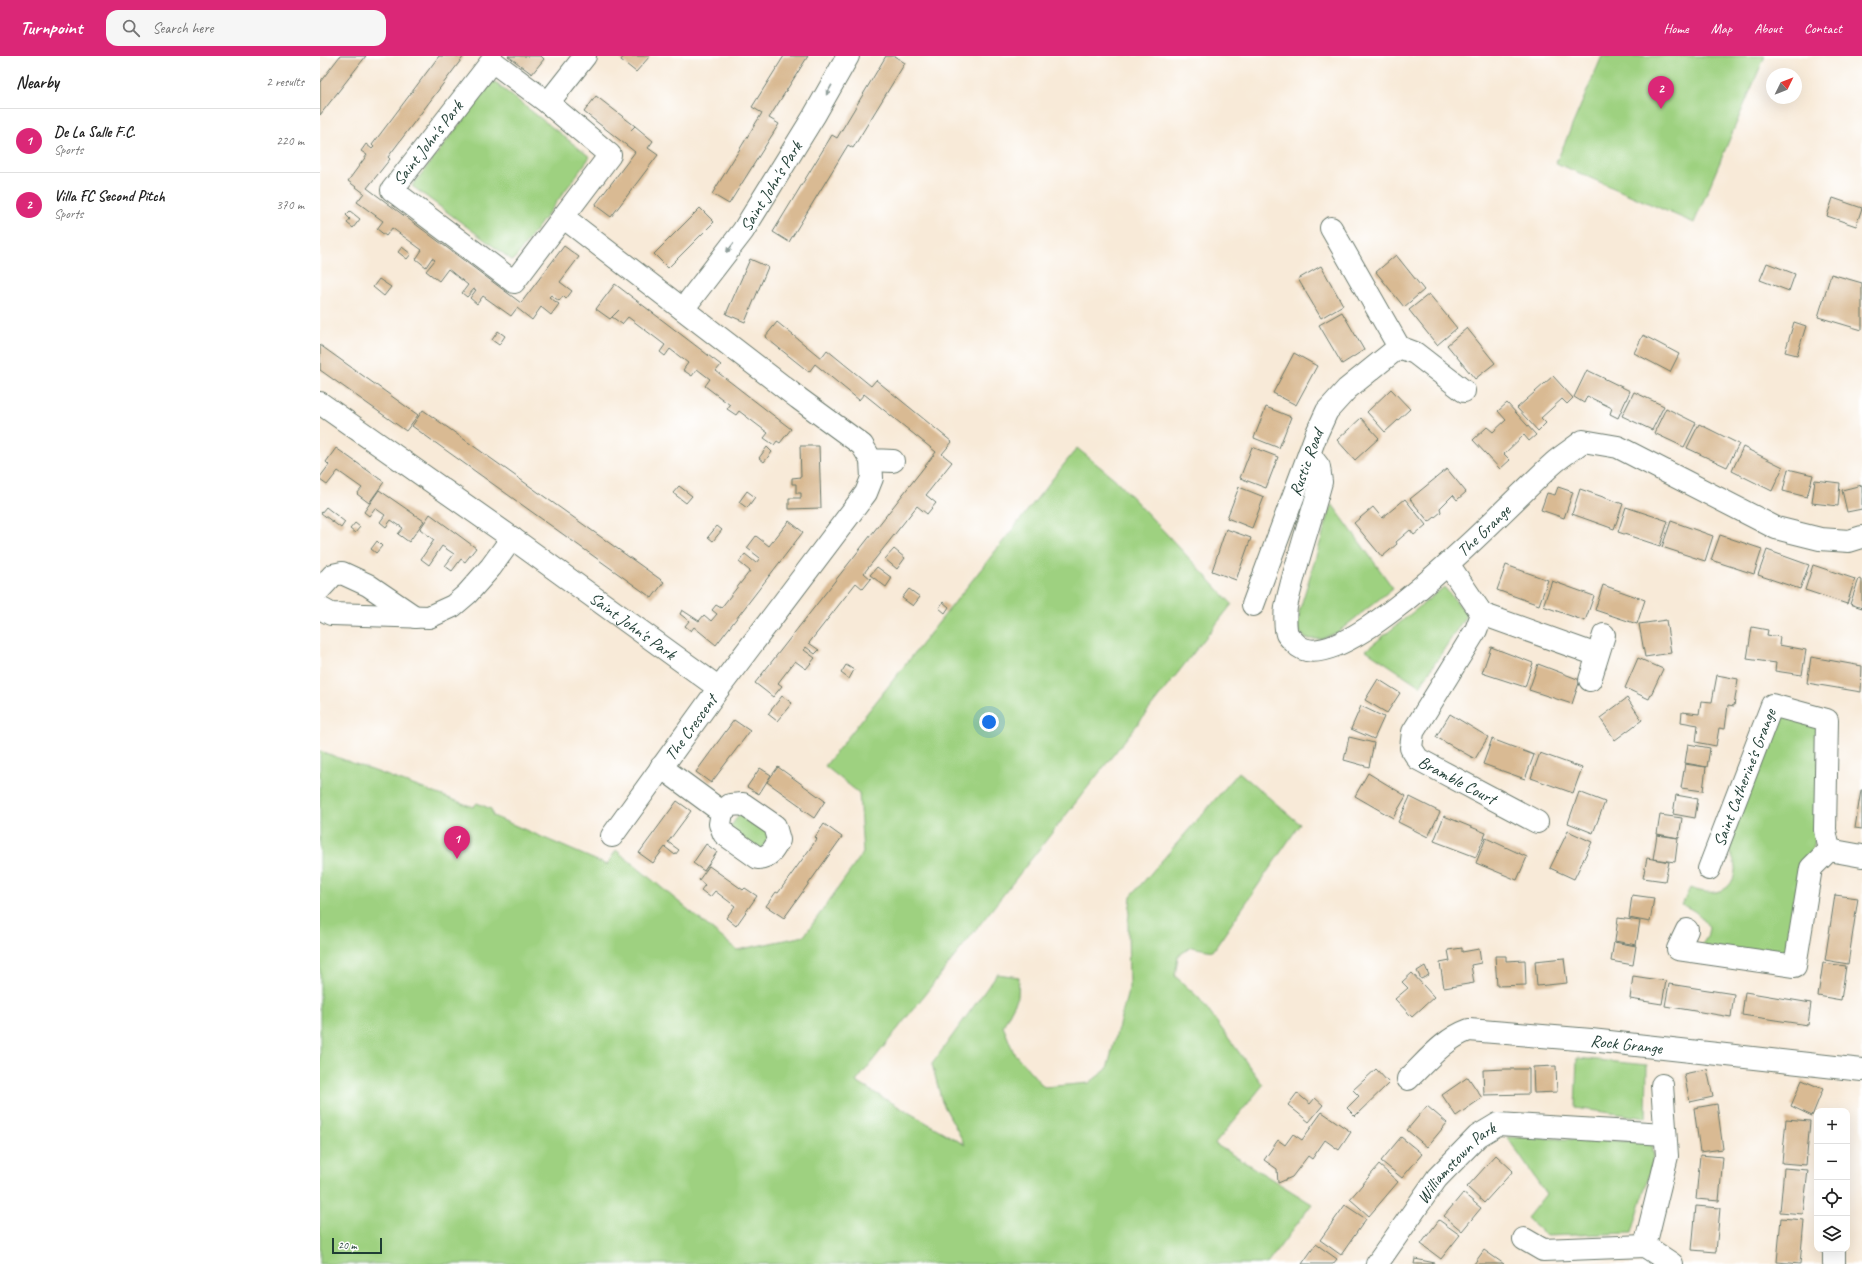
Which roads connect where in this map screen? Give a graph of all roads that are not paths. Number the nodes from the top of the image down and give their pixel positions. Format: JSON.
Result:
{"nodes":[{"id":1,"x":585,"y":56,"type":"edge"},
{"id":2,"x":848,"y":56,"type":"edge"},
{"id":3,"x":548,"y":103,"type":"junction"},
{"id":4,"x":563,"y":217,"type":"junction"},
{"id":5,"x":1332,"y":228,"type":"dead end"},
{"id":6,"x":683,"y":309,"type":"junction"},
{"id":7,"x":1399,"y":347,"type":"junction"},
{"id":8,"x":1464,"y":391,"type":"dead end"},
{"id":9,"x":323,"y":410,"type":"edge"},
{"id":10,"x":1309,"y":454,"type":"junction"},
{"id":11,"x":872,"y":460,"type":"junction"},
{"id":12,"x":893,"y":460,"type":"dead end"},
{"id":13,"x":1862,"y":537,"type":"edge"},
{"id":14,"x":512,"y":538,"type":"junction"},
{"id":15,"x":1448,"y":564,"type":"junction"},
{"id":16,"x":320,"y":590,"type":"edge"},
{"id":17,"x":1254,"y":605,"type":"dead end"},
{"id":18,"x":320,"y":608,"type":"edge"},
{"id":19,"x":1482,"y":614,"type":"junction"},
{"id":20,"x":415,"y":617,"type":"junction"},
{"id":21,"x":1604,"y":635,"type":"dead end"},
{"id":22,"x":1597,"y":655,"type":"junction"},
{"id":23,"x":1590,"y":680,"type":"dead end"},
{"id":24,"x":719,"y":688,"type":"junction"},
{"id":25,"x":661,"y":767,"type":"junction"},
{"id":26,"x":722,"y":812,"type":"dead end"},
{"id":27,"x":1537,"y":822,"type":"dead end"},
{"id":28,"x":612,"y":836,"type":"dead end"},
{"id":29,"x":1829,"y":850,"type":"junction"},
{"id":30,"x":1862,"y":856,"type":"edge"},
{"id":31,"x":1709,"y":869,"type":"dead end"},
{"id":32,"x":1687,"y":930,"type":"dead end"},
{"id":33,"x":1862,"y":1070,"type":"edge"},
{"id":34,"x":1408,"y":1079,"type":"dead end"},
{"id":35,"x":1662,"y":1085,"type":"dead end"},
{"id":36,"x":1665,"y":1134,"type":"junction"},
{"id":37,"x":1524,"y":1239,"type":"dead end"},
{"id":38,"x":1645,"y":1246,"type":"junction"},
{"id":39,"x":1834,"y":1252,"type":"edge"},
{"id":40,"x":1377,"y":1264,"type":"edge"},
{"id":41,"x":1672,"y":1264,"type":"edge"},
{"id":42,"x":1834,"y":1264,"type":"edge"}],
"edges":[{"from":1,"to":3,"type":"street"},
{"from":2,"to":6,"type":"street","name":"Saint John's Park","one_way":true},
{"from":3,"to":4,"type":"street","name":"Saint John's Park"},
{"from":3,"to":4,"type":"street","name":"Saint John's Park"},
{"from":4,"to":6,"type":"street"},
{"from":5,"to":7,"type":"street"},
{"from":6,"to":11,"type":"street"},
{"from":7,"to":8,"type":"street"},
{"from":7,"to":10,"type":"street","name":"Rustic Road"},
{"from":9,"to":14,"type":"street","name":"Saint John's Park"},
{"from":10,"to":15,"type":"street","name":"The Grange"},
{"from":10,"to":17,"type":"street","name":"Rustic Road"},
{"from":11,"to":12,"type":"street"},
{"from":11,"to":24,"type":"street"},
{"from":13,"to":15,"type":"street","name":"The Grange"},
{"from":14,"to":20,"type":"street"},
{"from":14,"to":24,"type":"street","name":"Saint John's Park"},
{"from":15,"to":19,"type":"street"},
{"from":16,"to":20,"type":"street"},
{"from":18,"to":20,"type":"street"},
{"from":19,"to":22,"type":"street"},
{"from":19,"to":27,"type":"street","name":"Bramble Court"},
{"from":21,"to":22,"type":"street"},
{"from":22,"to":23,"type":"street"},
{"from":24,"to":25,"type":"street","name":"The Crescent"},
{"from":25,"to":26,"type":"street","name":"The Crescent"},
{"from":25,"to":28,"type":"street","name":"The Crescent"},
{"from":29,"to":30,"type":"street"},
{"from":29,"to":31,"type":"street","name":"Saint Catherine's Grange"},
{"from":29,"to":32,"type":"street"},
{"from":33,"to":34,"type":"street","name":"Rock Grange"},
{"from":35,"to":36,"type":"street"},
{"from":36,"to":38,"type":"street"},
{"from":36,"to":40,"type":"street","name":"Williamstown Park"},
{"from":37,"to":38,"type":"street"},
{"from":38,"to":41,"type":"street"},
{"from":39,"to":42,"type":"street"}]}
